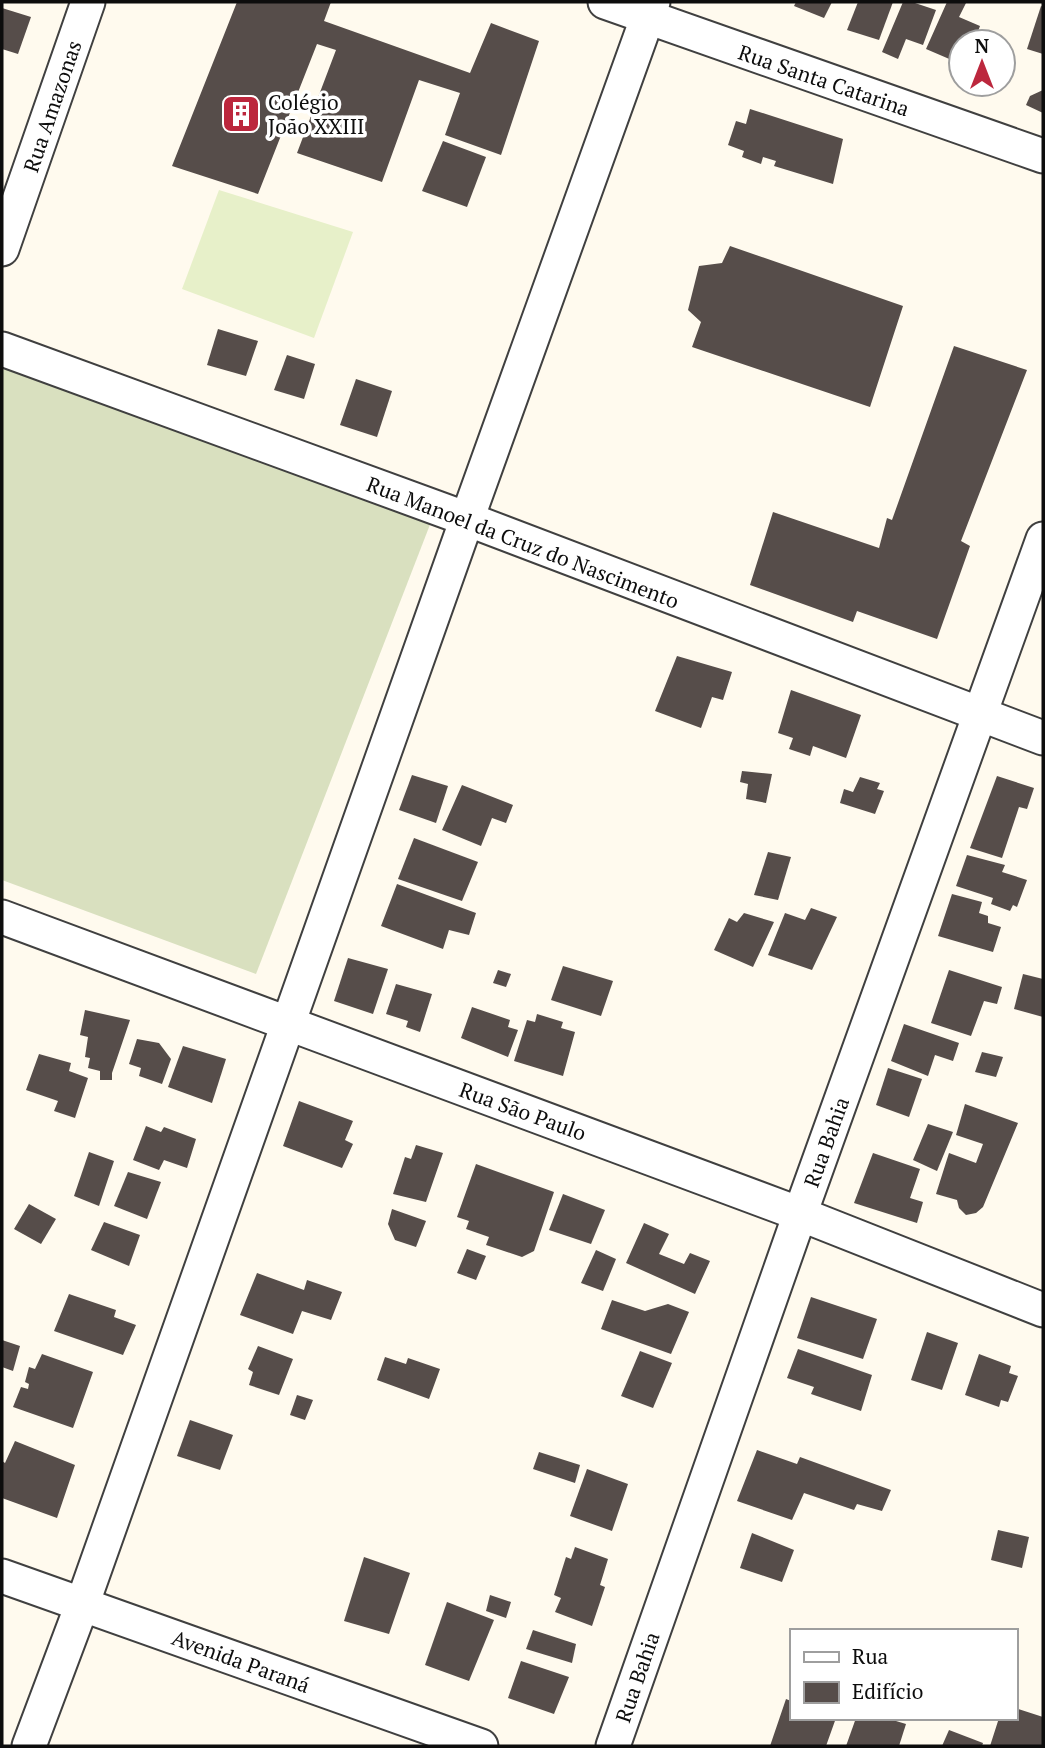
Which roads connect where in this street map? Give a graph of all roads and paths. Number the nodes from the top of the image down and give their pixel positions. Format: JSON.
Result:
{"nodes":[{"id":1,"x":88,"y":2,"type":"edge"},
{"id":2,"x":605,"y":2,"type":"edge"},
{"id":3,"x":650,"y":10,"type":"edge"},
{"id":4,"x":1043,"y":156,"type":"edge"},
{"id":5,"x":2,"y":249,"type":"edge"},
{"id":6,"x":2,"y":349,"type":"edge"},
{"id":7,"x":467,"y":519,"type":"junction"},
{"id":8,"x":1043,"y":539,"type":"edge"},
{"id":9,"x":979,"y":715,"type":"junction"},
{"id":10,"x":1043,"y":738,"type":"edge"},
{"id":11,"x":2,"y":917,"type":"edge"},
{"id":12,"x":288,"y":1023,"type":"junction"},
{"id":13,"x":800,"y":1214,"type":"junction"},
{"id":14,"x":1043,"y":1310,"type":"edge"},
{"id":15,"x":2,"y":1576,"type":"edge"},
{"id":16,"x":82,"y":1605,"type":"junction"},
{"id":17,"x":472,"y":1745,"type":"edge"},
{"id":18,"x":29,"y":1746,"type":"edge"},
{"id":19,"x":613,"y":1746,"type":"edge"}],
"edges":[{"from":1,"to":5,"type":"street","name":"Rua Amazonas"},
{"from":2,"to":3,"type":"street","name":"Rua Santa Catarina"},
{"from":3,"to":4,"type":"street","name":"Rua Santa Catarina"},
{"from":3,"to":7,"type":"street"},
{"from":6,"to":7,"type":"street","name":"Rua Manoel da Cruz do Nascimento"},
{"from":7,"to":9,"type":"street","name":"Rua Manoel da Cruz do Nascimento"},
{"from":7,"to":12,"type":"street"},
{"from":8,"to":9,"type":"street","name":"Rua Bahia"},
{"from":9,"to":10,"type":"street","name":"Rua Manoel da Cruz do Nascimento"},
{"from":9,"to":13,"type":"street","name":"Rua Bahia"},
{"from":11,"to":12,"type":"street","name":"Rua São Paulo"},
{"from":12,"to":13,"type":"street","name":"Rua São Paulo"},
{"from":12,"to":16,"type":"street"},
{"from":13,"to":14,"type":"street","name":"Rua São Paulo"},
{"from":13,"to":19,"type":"street","name":"Rua Bahia"},
{"from":15,"to":16,"type":"street","name":"Avenida Paraná"},
{"from":16,"to":17,"type":"street","name":"Avenida Paraná"},
{"from":16,"to":18,"type":"street"}]}
